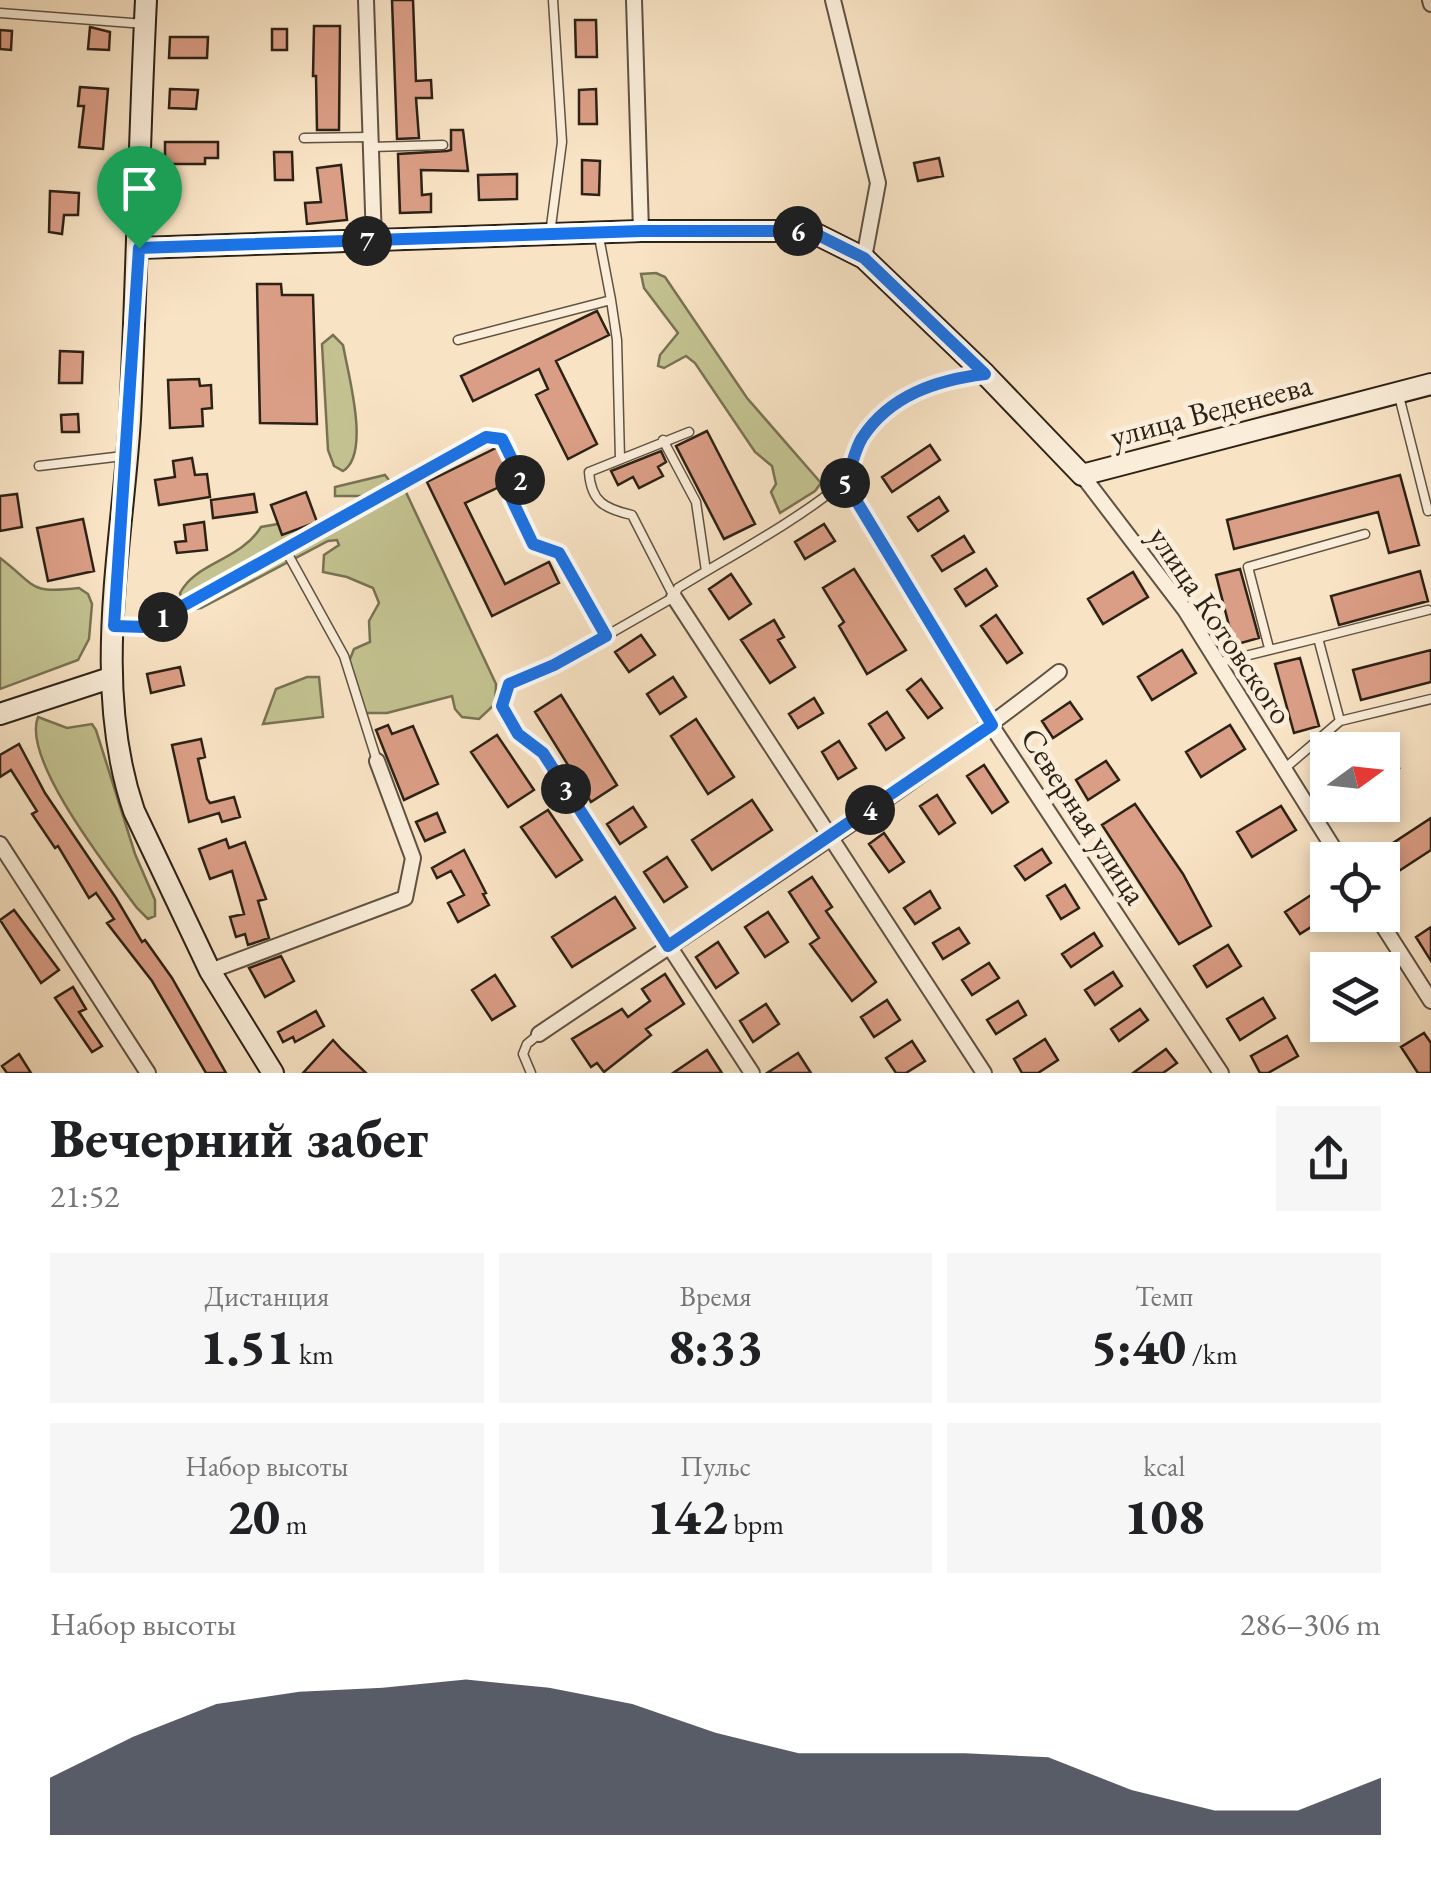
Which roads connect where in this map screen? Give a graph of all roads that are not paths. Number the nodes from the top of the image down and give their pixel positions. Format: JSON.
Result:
{"nodes":[{"id":1,"x":146,"y":0,"type":"edge"},
{"id":2,"x":366,"y":0,"type":"edge"},
{"id":3,"x":553,"y":0,"type":"edge"},
{"id":4,"x":634,"y":0,"type":"edge"},
{"id":5,"x":832,"y":0,"type":"edge"},
{"id":6,"x":0,"y":13,"type":"edge"},
{"id":7,"x":145,"y":24,"type":"junction"},
{"id":8,"x":304,"y":138,"type":"dead end"},
{"id":9,"x":371,"y":142,"type":"junction"},
{"id":10,"x":444,"y":145,"type":"dead end"},
{"id":11,"x":641,"y":231,"type":"junction"},
{"id":12,"x":598,"y":232,"type":"junction"},
{"id":13,"x":550,"y":234,"type":"junction"},
{"id":14,"x":374,"y":241,"type":"junction"},
{"id":15,"x":139,"y":248,"type":"junction"},
{"id":16,"x":864,"y":258,"type":"junction"},
{"id":17,"x":612,"y":300,"type":"junction"},
{"id":18,"x":458,"y":340,"type":"dead end"},
{"id":19,"x":985,"y":374,"type":"junction"},
{"id":20,"x":1431,"y":384,"type":"edge"},
{"id":21,"x":1398,"y":392,"type":"junction"},
{"id":22,"x":689,"y":432,"type":"dead end"},
{"id":23,"x":663,"y":440,"type":"junction"},
{"id":24,"x":128,"y":455,"type":"junction"},
{"id":25,"x":620,"y":458,"type":"junction"},
{"id":26,"x":38,"y":466,"type":"dead end"},
{"id":27,"x":1082,"y":475,"type":"junction"},
{"id":28,"x":845,"y":482,"type":"junction"},
{"id":29,"x":1428,"y":511,"type":"dead end"},
{"id":30,"x":1365,"y":534,"type":"dead end"},
{"id":31,"x":286,"y":549,"type":"junction"},
{"id":32,"x":706,"y":571,"type":"junction"},
{"id":33,"x":674,"y":597,"type":"junction"},
{"id":34,"x":1428,"y":610,"type":"dead end"},
{"id":35,"x":114,"y":626,"type":"junction"},
{"id":36,"x":606,"y":636,"type":"junction"},
{"id":37,"x":1318,"y":638,"type":"junction"},
{"id":38,"x":1269,"y":648,"type":"junction"},
{"id":39,"x":1217,"y":662,"type":"junction"},
{"id":40,"x":1059,"y":672,"type":"dead end"},
{"id":41,"x":110,"y":678,"type":"junction"},
{"id":42,"x":1431,"y":699,"type":"edge"},
{"id":43,"x":502,"y":706,"type":"joint"},
{"id":44,"x":0,"y":714,"type":"edge"},
{"id":45,"x":1340,"y":721,"type":"junction"},
{"id":46,"x":992,"y":725,"type":"junction"},
{"id":47,"x":376,"y":761,"type":"joint"},
{"id":48,"x":1284,"y":769,"type":"junction"},
{"id":49,"x":829,"y":838,"type":"junction"},
{"id":50,"x":1331,"y":842,"type":"edge"},
{"id":51,"x":0,"y":844,"type":"edge"},
{"id":52,"x":1387,"y":932,"type":"edge"},
{"id":53,"x":668,"y":946,"type":"junction"},
{"id":54,"x":210,"y":971,"type":"junction"},
{"id":55,"x":1431,"y":1001,"type":"edge"},
{"id":56,"x":538,"y":1034,"type":"joint"},
{"id":57,"x":148,"y":1073,"type":"edge"},
{"id":58,"x":273,"y":1073,"type":"edge"},
{"id":59,"x":531,"y":1073,"type":"edge"},
{"id":60,"x":752,"y":1073,"type":"edge"},
{"id":61,"x":984,"y":1073,"type":"edge"},
{"id":62,"x":1220,"y":1073,"type":"edge"}],
"edges":[{"from":1,"to":7,"type":"main road"},
{"from":2,"to":9,"type":"street"},
{"from":3,"to":13,"type":"lane"},
{"from":4,"to":11,"type":"street"},
{"from":5,"to":16,"type":"street"},
{"from":6,"to":7,"type":"lane"},
{"from":7,"to":15,"type":"main road"},
{"from":8,"to":9,"type":"lane"},
{"from":9,"to":10,"type":"lane"},
{"from":9,"to":14,"type":"street"},
{"from":11,"to":12,"type":"main road","name":"улица Веденеева"},
{"from":11,"to":16,"type":"main road","name":"улица Веденеева"},
{"from":12,"to":13,"type":"main road","name":"улица Веденеева"},
{"from":12,"to":17,"type":"lane"},
{"from":13,"to":14,"type":"main road","name":"улица Веденеева"},
{"from":14,"to":15,"type":"main road","name":"улица Веденеева"},
{"from":15,"to":24,"type":"main road"},
{"from":16,"to":19,"type":"main road","name":"улица Веденеева"},
{"from":17,"to":18,"type":"lane"},
{"from":17,"to":25,"type":"lane"},
{"from":19,"to":27,"type":"main road","name":"улица Веденеева"},
{"from":19,"to":28,"type":"lane"},
{"from":20,"to":21,"type":"main road","name":"улица Веденеева"},
{"from":21,"to":27,"type":"main road","name":"улица Веденеева"},
{"from":21,"to":29,"type":"lane"},
{"from":22,"to":23,"type":"lane"},
{"from":23,"to":25,"type":"lane"},
{"from":23,"to":32,"type":"lane"},
{"from":24,"to":26,"type":"lane"},
{"from":24,"to":35,"type":"main road"},
{"from":25,"to":33,"type":"lane"},
{"from":27,"to":39,"type":"street","name":"улица Котовского"},
{"from":28,"to":32,"type":"lane"},
{"from":28,"to":46,"type":"street","name":"Северная улица"},
{"from":30,"to":38,"type":"lane"},
{"from":31,"to":35,"type":"lane"},
{"from":31,"to":36,"type":"lane"},
{"from":31,"to":47,"type":"lane"},
{"from":32,"to":33,"type":"lane"},
{"from":33,"to":36,"type":"lane"},
{"from":33,"to":49,"type":"street"},
{"from":34,"to":37,"type":"lane"},
{"from":35,"to":41,"type":"main road"},
{"from":36,"to":43,"type":"lane"},
{"from":37,"to":38,"type":"lane"},
{"from":37,"to":45,"type":"lane"},
{"from":38,"to":39,"type":"lane"},
{"from":39,"to":48,"type":"street","name":"улица Котовского"},
{"from":40,"to":46,"type":"street"},
{"from":41,"to":44,"type":"main road"},
{"from":41,"to":54,"type":"main road"},
{"from":42,"to":45,"type":"lane"},
{"from":43,"to":53,"type":"street"},
{"from":45,"to":48,"type":"lane"},
{"from":46,"to":49,"type":"street"},
{"from":46,"to":62,"type":"street","name":"Северная улица"},
{"from":47,"to":54,"type":"street"},
{"from":48,"to":50,"type":"street","name":"улица Котовского"},
{"from":49,"to":53,"type":"street"},
{"from":49,"to":61,"type":"street"},
{"from":51,"to":57,"type":"street"},
{"from":52,"to":55,"type":"street"},
{"from":53,"to":56,"type":"street"},
{"from":53,"to":60,"type":"street"},
{"from":54,"to":58,"type":"main road"},
{"from":56,"to":59,"type":"lane"}]}
